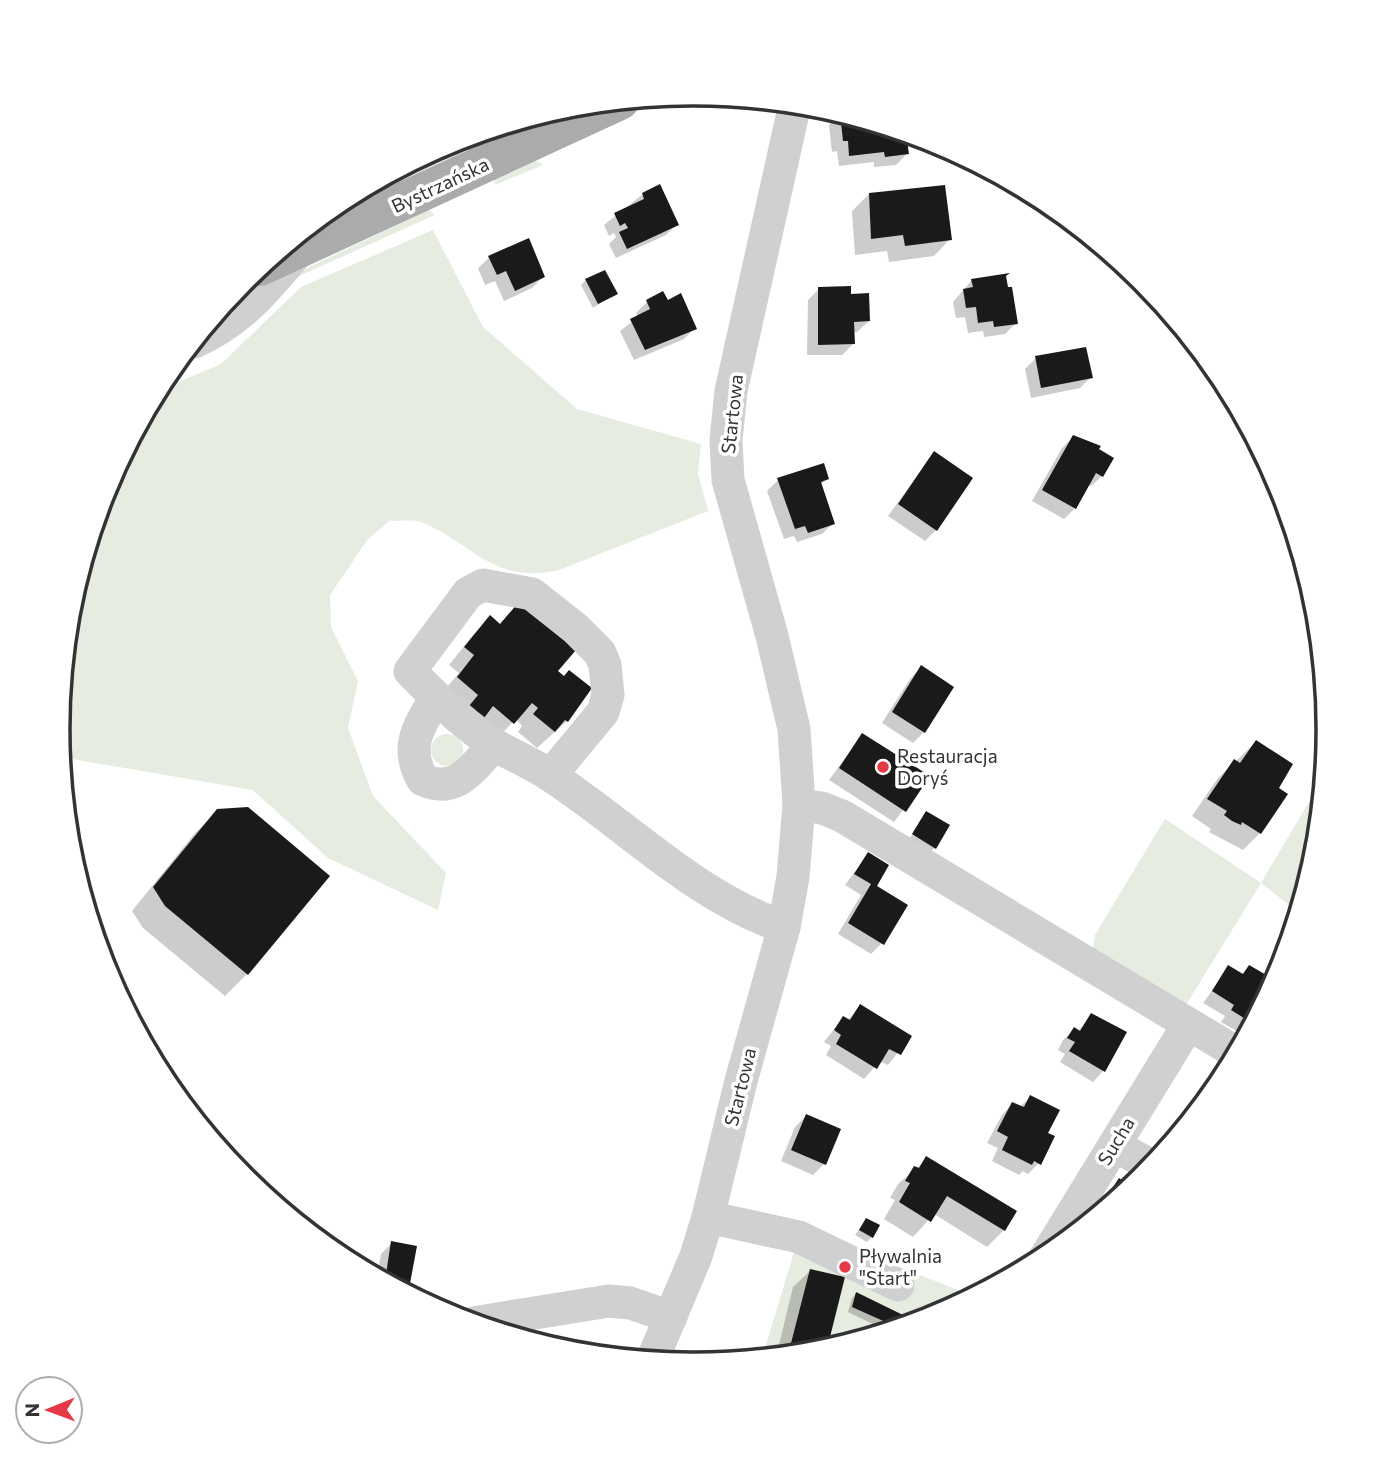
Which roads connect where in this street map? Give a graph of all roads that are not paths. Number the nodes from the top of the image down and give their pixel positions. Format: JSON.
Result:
{"nodes":[{"id":1,"x":592,"y":115,"type":"edge"},
{"id":2,"x":793,"y":115,"type":"edge"},
{"id":3,"x":301,"y":248,"type":"junction"},
{"id":4,"x":294,"y":251,"type":"edge"},
{"id":5,"x":215,"y":331,"type":"edge"},
{"id":6,"x":436,"y":698,"type":"junction"},
{"id":7,"x":494,"y":745,"type":"junction"},
{"id":8,"x":551,"y":775,"type":"junction"},
{"id":9,"x":799,"y":805,"type":"junction"},
{"id":10,"x":784,"y":927,"type":"junction"},
{"id":11,"x":1188,"y":1025,"type":"junction"},
{"id":12,"x":1229,"y":1048,"type":"edge"},
{"id":13,"x":708,"y":1217,"type":"junction"},
{"id":14,"x":1061,"y":1232,"type":"edge"},
{"id":15,"x":898,"y":1285,"type":"dead end"},
{"id":16,"x":671,"y":1317,"type":"junction"},
{"id":17,"x":495,"y":1320,"type":"edge"},
{"id":18,"x":656,"y":1351,"type":"edge"}],
"edges":[{"from":1,"to":3,"type":"main road","name":"Bystrzańska"},
{"from":2,"to":9,"type":"street","name":"Startowa"},
{"from":3,"to":4,"type":"main road","name":"Bystrzańska"},
{"from":3,"to":5,"type":"street"},
{"from":6,"to":7,"type":"street"},
{"from":6,"to":7,"type":"street"},
{"from":6,"to":8,"type":"street"},
{"from":7,"to":8,"type":"street"},
{"from":8,"to":10,"type":"street"},
{"from":9,"to":10,"type":"street","name":"Startowa"},
{"from":9,"to":11,"type":"street"},
{"from":10,"to":13,"type":"street","name":"Startowa"},
{"from":11,"to":12,"type":"street"},
{"from":11,"to":14,"type":"street","name":"Sucha"},
{"from":13,"to":15,"type":"street"},
{"from":13,"to":16,"type":"street","name":"Startowa"},
{"from":16,"to":17,"type":"street"},
{"from":16,"to":18,"type":"street","name":"Startowa"}]}
